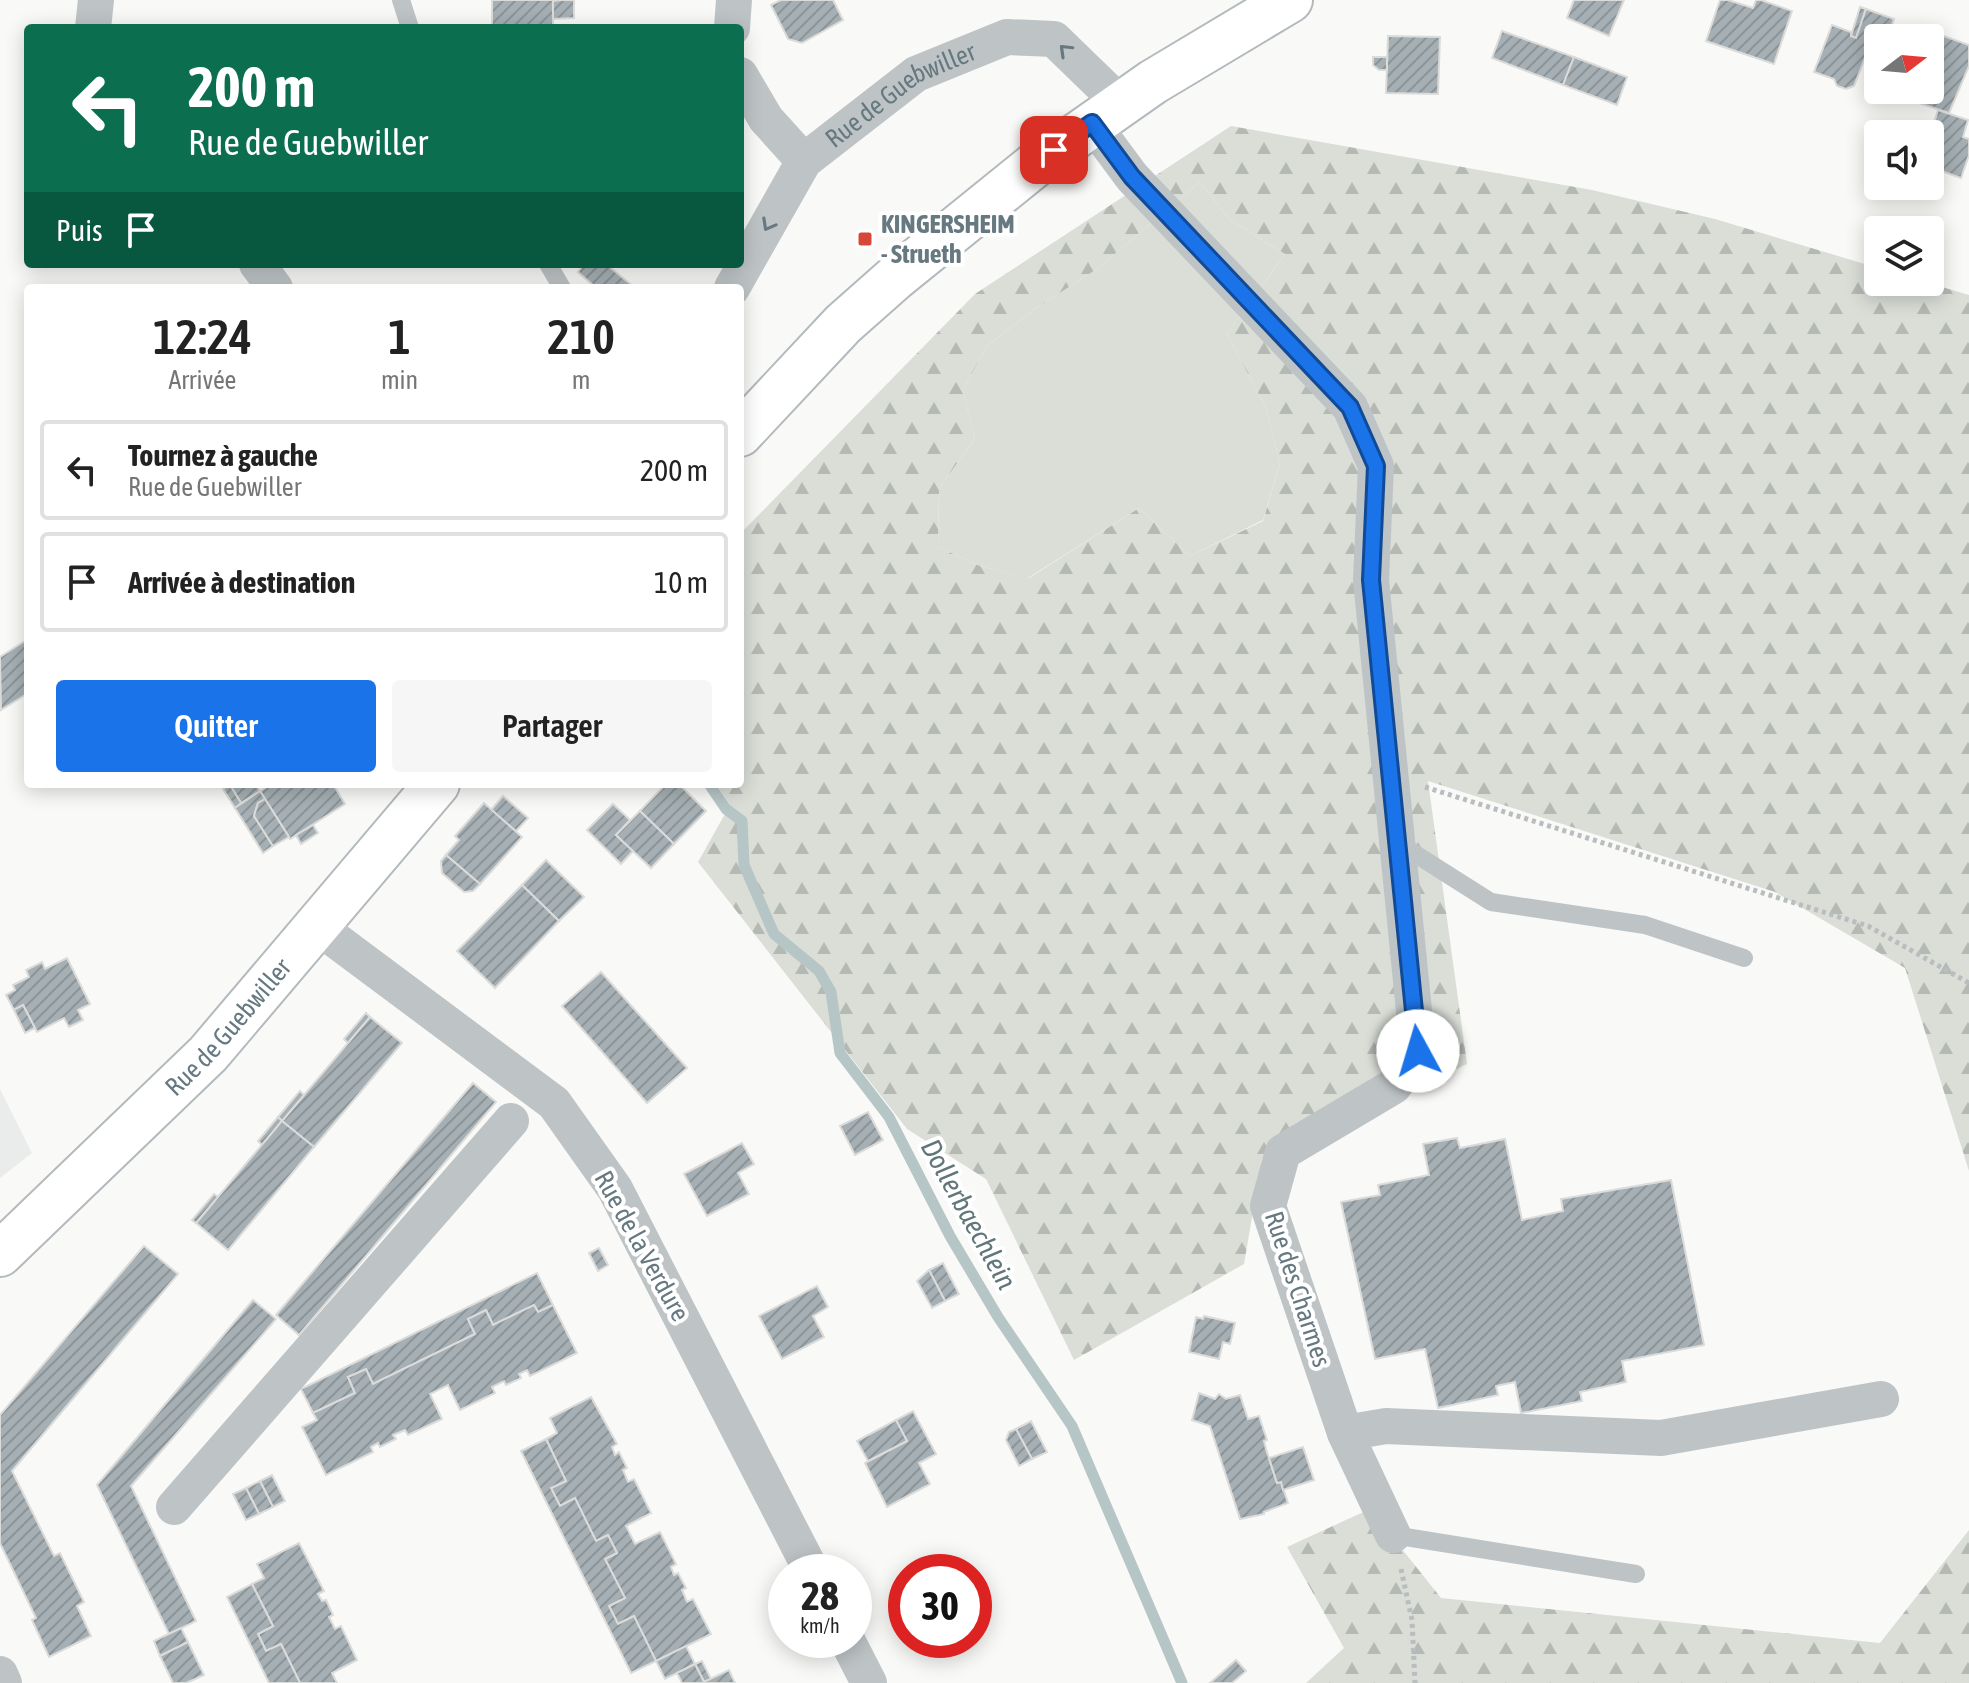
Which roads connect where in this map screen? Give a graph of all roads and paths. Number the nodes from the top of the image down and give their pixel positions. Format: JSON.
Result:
{"nodes":[{"id":1,"x":96,"y":0,"type":"edge"},
{"id":2,"x":401,"y":0,"type":"edge"},
{"id":3,"x":734,"y":0,"type":"edge"},
{"id":4,"x":1290,"y":0,"type":"edge"},
{"id":5,"x":93,"y":24,"type":"edge"},
{"id":6,"x":409,"y":24,"type":"edge"},
{"id":7,"x":732,"y":24,"type":"edge"},
{"id":8,"x":744,"y":82,"type":"edge"},
{"id":9,"x":1106,"y":114,"type":"junction"},
{"id":10,"x":804,"y":161,"type":"junction"},
{"id":11,"x":744,"y":267,"type":"edge"},
{"id":12,"x":744,"y":430,"type":"edge"},
{"id":13,"x":1390,"y":776,"type":"junction"},
{"id":14,"x":434,"y":788,"type":"edge"},
{"id":15,"x":1396,"y":841,"type":"junction"},
{"id":16,"x":318,"y":927,"type":"junction"},
{"id":17,"x":1744,"y":958,"type":"dead end"},
{"id":18,"x":1969,"y":983,"type":"edge"},
{"id":19,"x":524,"y":1106,"type":"junction"},
{"id":20,"x":0,"y":1254,"type":"edge"},
{"id":21,"x":1881,"y":1399,"type":"dead end"},
{"id":22,"x":1345,"y":1433,"type":"junction"},
{"id":23,"x":174,"y":1507,"type":"dead end"},
{"id":24,"x":1393,"y":1535,"type":"junction"},
{"id":25,"x":803,"y":1554,"type":"edge"},
{"id":26,"x":1636,"y":1574,"type":"dead end"},
{"id":27,"x":856,"y":1658,"type":"edge"},
{"id":28,"x":0,"y":1674,"type":"edge"},
{"id":29,"x":4,"y":1683,"type":"edge"},
{"id":30,"x":869,"y":1683,"type":"edge"},
{"id":31,"x":1415,"y":1683,"type":"edge"}],
"edges":[{"from":1,"to":5,"type":"street"},
{"from":2,"to":6,"type":"lane"},
{"from":3,"to":7,"type":"street"},
{"from":4,"to":9,"type":"main road"},
{"from":8,"to":10,"type":"street"},
{"from":9,"to":10,"type":"street","name":"Rue de Guebwiller","one_way":true},
{"from":9,"to":12,"type":"main road"},
{"from":9,"to":13,"type":"street","name":"Rue des Charmes"},
{"from":10,"to":11,"type":"street","name":"Rue de Guebwiller","one_way":true},
{"from":13,"to":15,"type":"street","name":"Rue des Charmes"},
{"from":13,"to":18,"type":"path"},
{"from":14,"to":16,"type":"main road","name":"Rue de Guebwiller"},
{"from":15,"to":17,"type":"lane"},
{"from":15,"to":22,"type":"street","name":"Rue des Charmes"},
{"from":16,"to":19,"type":"street","name":"Rue de la Verdure"},
{"from":16,"to":20,"type":"main road","name":"Rue de Guebwiller"},
{"from":19,"to":23,"type":"street"},
{"from":19,"to":25,"type":"street","name":"Rue de la Verdure"},
{"from":21,"to":22,"type":"street"},
{"from":22,"to":24,"type":"street","name":"Rue des Charmes"},
{"from":24,"to":26,"type":"lane"},
{"from":24,"to":31,"type":"path"},
{"from":27,"to":30,"type":"street"},
{"from":28,"to":29,"type":"street"}]}
